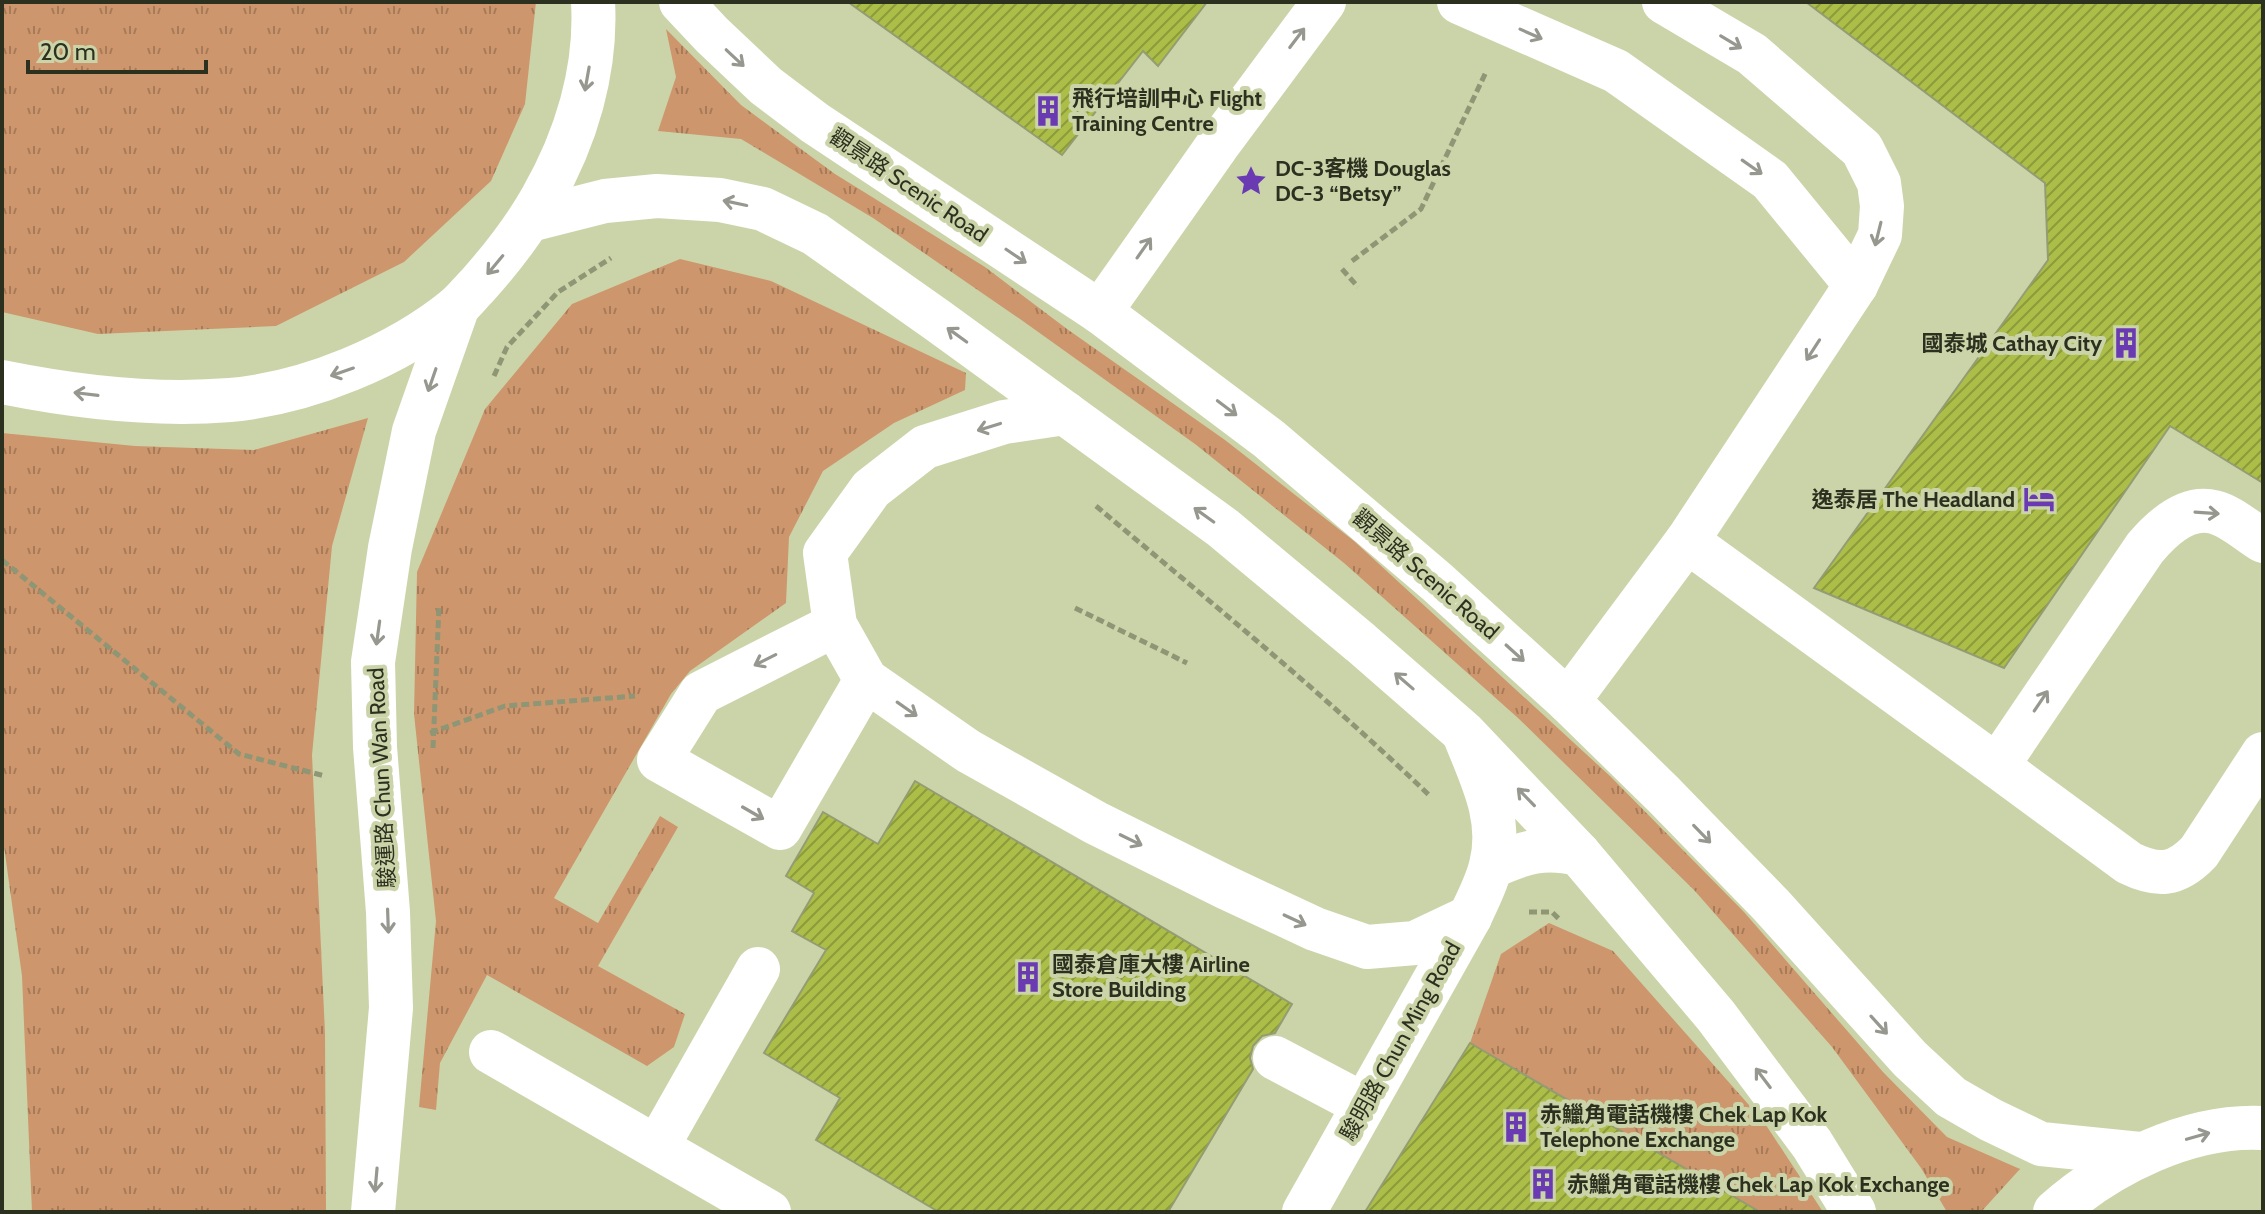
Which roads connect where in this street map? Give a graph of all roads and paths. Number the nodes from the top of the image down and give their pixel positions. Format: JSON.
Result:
{"nodes":[{"id":1,"x":593,"y":2,"type":"edge"},
{"id":2,"x":681,"y":2,"type":"edge"},
{"id":3,"x":1324,"y":2,"type":"edge"},
{"id":4,"x":1459,"y":2,"type":"edge"},
{"id":5,"x":1664,"y":2,"type":"edge"},
{"id":6,"x":1508,"y":24,"type":"junction"},
{"id":7,"x":530,"y":220,"type":"junction"},
{"id":8,"x":1352,"y":261,"type":"dead end"},
{"id":9,"x":1342,"y":269,"type":"dead end"},
{"id":10,"x":1856,"y":285,"type":"junction"},
{"id":11,"x":1358,"y":287,"type":"dead end"},
{"id":12,"x":458,"y":306,"type":"junction"},
{"id":13,"x":1100,"y":312,"type":"junction"},
{"id":14,"x":507,"y":347,"type":"dead end"},
{"id":15,"x":2,"y":382,"type":"edge"},
{"id":16,"x":488,"y":389,"type":"dead end"},
{"id":17,"x":1065,"y":413,"type":"junction"},
{"id":18,"x":1687,"y":541,"type":"junction"},
{"id":19,"x":2263,"y":541,"type":"edge"},
{"id":20,"x":2,"y":560,"type":"edge"},
{"id":21,"x":441,"y":592,"type":"dead end"},
{"id":22,"x":1075,"y":608,"type":"dead end"},
{"id":23,"x":835,"y":625,"type":"junction"},
{"id":24,"x":1187,"y":663,"type":"dead end"},
{"id":25,"x":866,"y":680,"type":"junction"},
{"id":26,"x":701,"y":693,"type":"junction"},
{"id":27,"x":1568,"y":701,"type":"junction"},
{"id":28,"x":433,"y":732,"type":"junction"},
{"id":29,"x":1463,"y":732,"type":"junction"},
{"id":30,"x":2263,"y":754,"type":"edge"},
{"id":31,"x":377,"y":755,"type":"junction"},
{"id":32,"x":433,"y":761,"type":"dead end"},
{"id":33,"x":1997,"y":766,"type":"junction"},
{"id":34,"x":1579,"y":854,"type":"junction"},
{"id":35,"x":1491,"y":867,"type":"junction"},
{"id":36,"x":1470,"y":917,"type":"junction"},
{"id":37,"x":758,"y":969,"type":"dead end"},
{"id":38,"x":491,"y":1052,"type":"dead end"},
{"id":39,"x":1275,"y":1058,"type":"dead end"},
{"id":40,"x":1364,"y":1105,"type":"junction"},
{"id":41,"x":2261,"y":1126,"type":"edge"},
{"id":42,"x":657,"y":1147,"type":"junction"},
{"id":43,"x":2140,"y":1154,"type":"junction"},
{"id":44,"x":373,"y":1212,"type":"edge"},
{"id":45,"x":769,"y":1212,"type":"edge"},
{"id":46,"x":1304,"y":1212,"type":"edge"},
{"id":47,"x":1854,"y":1212,"type":"edge"},
{"id":48,"x":2055,"y":1212,"type":"edge"}],
"edges":[{"from":1,"to":7,"type":"main road","one_way":true},
{"from":2,"to":13,"type":"main road","name":"觀景路 Scenic Road","one_way":true},
{"from":13,"to":3,"type":"main road","one_way":true},
{"from":4,"to":6,"type":"main road"},
{"from":5,"to":10,"type":"main road","one_way":true},
{"from":6,"to":8,"type":"path"},
{"from":6,"to":10,"type":"main road","one_way":true},
{"from":7,"to":12,"type":"main road","one_way":true},
{"from":17,"to":7,"type":"main road","one_way":true},
{"from":9,"to":11,"type":"path"},
{"from":10,"to":18,"type":"main road","one_way":true},
{"from":12,"to":15,"type":"main road","one_way":true},
{"from":12,"to":31,"type":"main road","name":"駿運路 Chun Wan Road","one_way":true},
{"from":13,"to":27,"type":"main road","name":"觀景路 Scenic Road","one_way":true},
{"from":14,"to":16,"type":"path"},
{"from":17,"to":23,"type":"main road","one_way":true},
{"from":29,"to":17,"type":"main road","one_way":true},
{"from":18,"to":27,"type":"main road"},
{"from":18,"to":33,"type":"main road"},
{"from":33,"to":19,"type":"main road","one_way":true},
{"from":20,"to":31,"type":"path"},
{"from":21,"to":28,"type":"path"},
{"from":22,"to":24,"type":"path"},
{"from":23,"to":25,"type":"main road"},
{"from":23,"to":26,"type":"main road","one_way":true},
{"from":26,"to":25,"type":"main road","one_way":true},
{"from":25,"to":36,"type":"main road","one_way":true},
{"from":26,"to":28,"type":"path"},
{"from":27,"to":43,"type":"main road","name":"觀景路 Scenic Road","one_way":true},
{"from":28,"to":31,"type":"path"},
{"from":28,"to":32,"type":"path"},
{"from":34,"to":29,"type":"main road","one_way":true},
{"from":29,"to":35,"type":"main road","name":"駿明路 Chun Ming Road"},
{"from":30,"to":33,"type":"main road"},
{"from":31,"to":44,"type":"main road","name":"駿運路 Chun Wan Road","one_way":true},
{"from":34,"to":35,"type":"main road"},
{"from":47,"to":34,"type":"main road","one_way":true},
{"from":35,"to":36,"type":"main road","name":"駿明路 Chun Ming Road"},
{"from":36,"to":40,"type":"main road","name":"駿明路 Chun Ming Road"},
{"from":37,"to":42,"type":"main road"},
{"from":38,"to":42,"type":"main road"},
{"from":39,"to":40,"type":"main road"},
{"from":40,"to":46,"type":"main road","name":"駿明路 Chun Ming Road"},
{"from":43,"to":41,"type":"main road","name":"觀景路 Scenic Road","one_way":true},
{"from":42,"to":45,"type":"main road"},
{"from":43,"to":48,"type":"main road","name":"觀景路 Scenic Road"}]}
